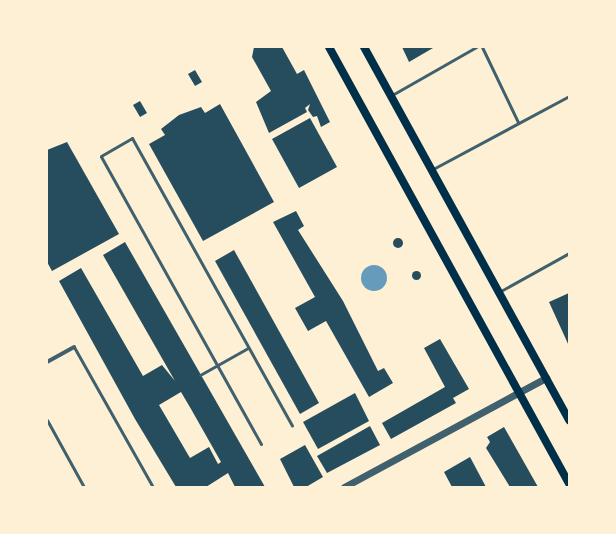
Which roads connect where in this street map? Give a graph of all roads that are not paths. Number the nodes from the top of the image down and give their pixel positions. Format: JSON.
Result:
{"nodes":[{"id":1,"x":329,"y":47,"type":"edge"},
{"id":2,"x":364,"y":47,"type":"edge"},
{"id":3,"x":476,"y":47,"type":"edge"},
{"id":4,"x":482,"y":47,"type":"edge"},
{"id":5,"x":391,"y":95,"type":"junction"},
{"id":6,"x":569,"y":96,"type":"edge"},
{"id":7,"x":518,"y":122,"type":"junction"},
{"id":8,"x":432,"y":170,"type":"junction"},
{"id":9,"x":569,"y":252,"type":"edge"},
{"id":10,"x":499,"y":292,"type":"junction"},
{"id":11,"x":74,"y":347,"type":"joint"},
{"id":12,"x":248,"y":348,"type":"junction"},
{"id":13,"x":47,"y":362,"type":"edge"},
{"id":14,"x":217,"y":365,"type":"junction"},
{"id":15,"x":200,"y":375,"type":"dead end"},
{"id":16,"x":546,"y":378,"type":"junction"},
{"id":17,"x":520,"y":393,"type":"junction"},
{"id":18,"x":47,"y":420,"type":"edge"},
{"id":19,"x":569,"y":420,"type":"edge"},
{"id":20,"x":292,"y":426,"type":"dead end"},
{"id":21,"x":261,"y":444,"type":"dead end"},
{"id":22,"x":569,"y":483,"type":"edge"},
{"id":23,"x":84,"y":487,"type":"edge"},
{"id":24,"x":154,"y":487,"type":"edge"},
{"id":25,"x":344,"y":487,"type":"edge"}],
"edges":[{"from":1,"to":17,"type":"main road"},
{"from":2,"to":5,"type":"main road"},
{"from":3,"to":5,"type":"lane"},
{"from":4,"to":7,"type":"lane"},
{"from":5,"to":8,"type":"main road"},
{"from":6,"to":7,"type":"lane"},
{"from":7,"to":8,"type":"lane"},
{"from":8,"to":10,"type":"main road"},
{"from":9,"to":10,"type":"lane"},
{"from":10,"to":16,"type":"main road"},
{"from":11,"to":13,"type":"street"},
{"from":11,"to":24,"type":"lane"},
{"from":12,"to":14,"type":"lane"},
{"from":12,"to":14,"type":"lane"},
{"from":12,"to":20,"type":"lane"},
{"from":14,"to":15,"type":"lane"},
{"from":14,"to":21,"type":"lane"},
{"from":16,"to":17,"type":"street"},
{"from":16,"to":19,"type":"main road"},
{"from":17,"to":22,"type":"main road"},
{"from":17,"to":25,"type":"street"},
{"from":18,"to":23,"type":"lane"}]}
